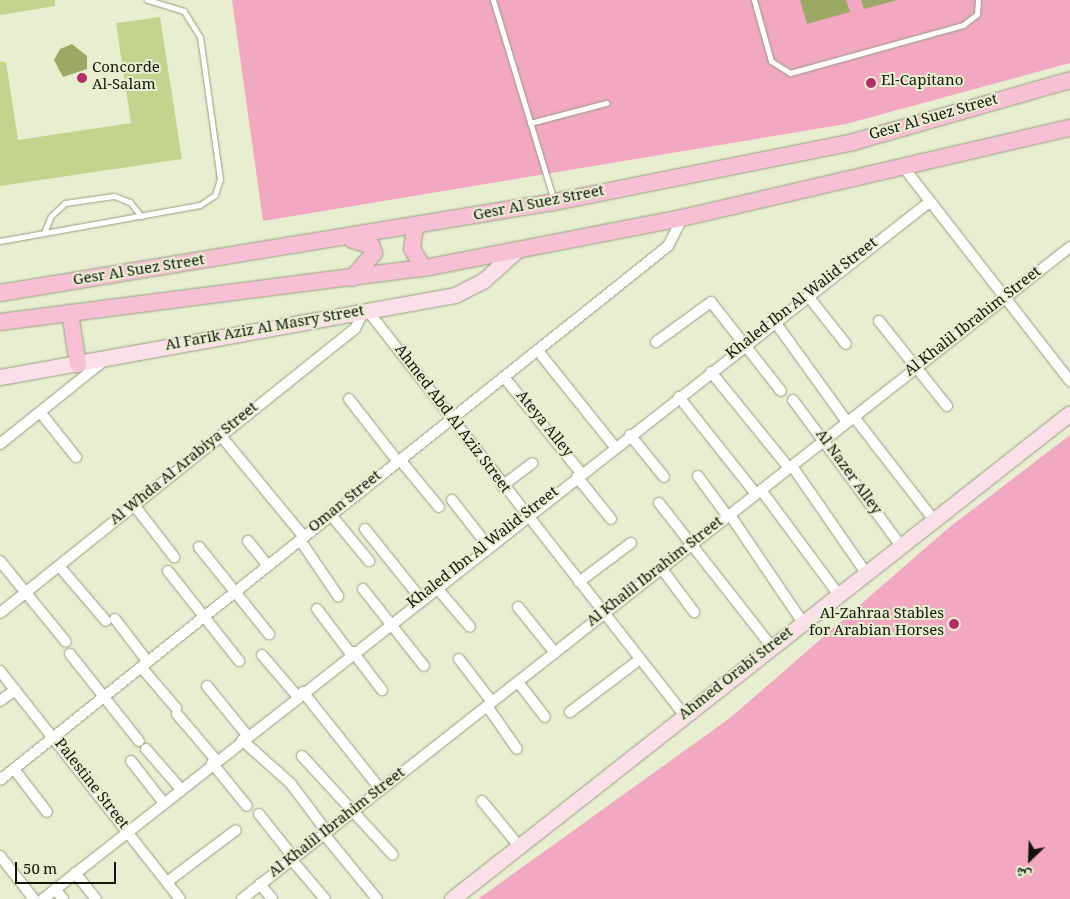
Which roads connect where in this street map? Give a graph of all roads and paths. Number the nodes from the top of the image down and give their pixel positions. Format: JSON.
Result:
{"nodes":[{"id":1,"x":147,"y":0,"type":"edge"},
{"id":2,"x":493,"y":0,"type":"edge"},
{"id":3,"x":754,"y":0,"type":"edge"},
{"id":4,"x":978,"y":0,"type":"edge"},
{"id":5,"x":1070,"y":80,"type":"edge"},
{"id":6,"x":606,"y":103,"type":"dead end"},
{"id":7,"x":530,"y":123,"type":"junction"},
{"id":8,"x":1070,"y":128,"type":"edge"},
{"id":9,"x":905,"y":169,"type":"junction"},
{"id":10,"x":554,"y":202,"type":"junction"},
{"id":11,"x":928,"y":203,"type":"junction"},
{"id":12,"x":141,"y":216,"type":"junction"},
{"id":13,"x":682,"y":218,"type":"junction"},
{"id":14,"x":415,"y":228,"type":"junction"},
{"id":15,"x":44,"y":233,"type":"junction"},
{"id":16,"x":346,"y":240,"type":"junction"},
{"id":17,"x":0,"y":241,"type":"edge"},
{"id":18,"x":1070,"y":248,"type":"edge"},
{"id":19,"x":516,"y":251,"type":"junction"},
{"id":20,"x":424,"y":268,"type":"junction"},
{"id":21,"x":352,"y":278,"type":"junction"},
{"id":22,"x":0,"y":293,"type":"edge"},
{"id":23,"x":808,"y":296,"type":"junction"},
{"id":24,"x":1004,"y":299,"type":"junction"},
{"id":25,"x":365,"y":312,"type":"junction"},
{"id":26,"x":70,"y":313,"type":"junction"},
{"id":27,"x":879,"y":321,"type":"dead end"},
{"id":28,"x":0,"y":322,"type":"edge"},
{"id":29,"x":775,"y":322,"type":"junction"},
{"id":30,"x":656,"y":342,"type":"dead end"},
{"id":31,"x":846,"y":344,"type":"dead end"},
{"id":32,"x":745,"y":345,"type":"junction"},
{"id":33,"x":538,"y":350,"type":"junction"},
{"id":34,"x":106,"y":359,"type":"junction"},
{"id":35,"x":78,"y":364,"type":"junction"},
{"id":36,"x":917,"y":368,"type":"junction"},
{"id":37,"x":711,"y":372,"type":"junction"},
{"id":38,"x":0,"y":377,"type":"edge"},
{"id":39,"x":504,"y":377,"type":"junction"},
{"id":40,"x":1070,"y":381,"type":"edge"},
{"id":41,"x":781,"y":391,"type":"dead end"},
{"id":42,"x":679,"y":397,"type":"junction"},
{"id":43,"x":349,"y":399,"type":"dead end"},
{"id":44,"x":793,"y":400,"type":"dead end"},
{"id":45,"x":947,"y":406,"type":"dead end"},
{"id":46,"x":40,"y":412,"type":"junction"},
{"id":47,"x":1070,"y":413,"type":"edge"},
{"id":48,"x":452,"y":419,"type":"junction"},
{"id":49,"x":850,"y":420,"type":"junction"},
{"id":50,"x":630,"y":435,"type":"junction"},
{"id":51,"x":221,"y":436,"type":"junction"},
{"id":52,"x":824,"y":441,"type":"junction"},
{"id":53,"x":0,"y":444,"type":"edge"},
{"id":54,"x":615,"y":447,"type":"junction"},
{"id":55,"x":76,"y":457,"type":"dead end"},
{"id":56,"x":399,"y":461,"type":"junction"},
{"id":57,"x":532,"y":464,"type":"dead end"},
{"id":58,"x":791,"y":467,"type":"junction"},
{"id":59,"x":579,"y":475,"type":"junction"},
{"id":60,"x":698,"y":476,"type":"dead end"},
{"id":61,"x":664,"y":477,"type":"dead end"},
{"id":62,"x":502,"y":486,"type":"junction"},
{"id":63,"x":759,"y":492,"type":"junction"},
{"id":64,"x":452,"y":500,"type":"dead end"},
{"id":65,"x":659,"y":503,"type":"dead end"},
{"id":66,"x":134,"y":506,"type":"junction"},
{"id":67,"x":439,"y":507,"type":"dead end"},
{"id":68,"x":331,"y":515,"type":"junction"},
{"id":69,"x":729,"y":516,"type":"junction"},
{"id":70,"x":525,"y":517,"type":"junction"},
{"id":71,"x":610,"y":519,"type":"dead end"},
{"id":72,"x":934,"y":520,"type":"junction"},
{"id":73,"x":365,"y":529,"type":"dead end"},
{"id":74,"x":302,"y":539,"type":"junction"},
{"id":75,"x":248,"y":541,"type":"dead end"},
{"id":76,"x":631,"y":543,"type":"dead end"},
{"id":77,"x":692,"y":545,"type":"junction"},
{"id":78,"x":488,"y":546,"type":"junction"},
{"id":79,"x":901,"y":546,"type":"junction"},
{"id":80,"x":199,"y":547,"type":"dead end"},
{"id":81,"x":174,"y":557,"type":"dead end"},
{"id":82,"x":0,"y":561,"type":"edge"},
{"id":83,"x":369,"y":561,"type":"dead end"},
{"id":84,"x":59,"y":566,"type":"junction"},
{"id":85,"x":268,"y":566,"type":"junction"},
{"id":86,"x":662,"y":569,"type":"junction"},
{"id":87,"x":168,"y":571,"type":"dead end"},
{"id":88,"x":866,"y":573,"type":"junction"},
{"id":89,"x":579,"y":582,"type":"junction"},
{"id":90,"x":436,"y":587,"type":"junction"},
{"id":91,"x":363,"y":589,"type":"dead end"},
{"id":92,"x":26,"y":592,"type":"junction"},
{"id":93,"x":235,"y":592,"type":"junction"},
{"id":94,"x":839,"y":595,"type":"junction"},
{"id":95,"x":338,"y":596,"type":"dead end"},
{"id":96,"x":421,"y":599,"type":"junction"},
{"id":97,"x":518,"y":607,"type":"dead end"},
{"id":98,"x":317,"y":609,"type":"dead end"},
{"id":99,"x":694,"y":612,"type":"dead end"},
{"id":100,"x":0,"y":613,"type":"edge"},
{"id":101,"x":605,"y":613,"type":"junction"},
{"id":102,"x":203,"y":618,"type":"junction"},
{"id":103,"x":390,"y":623,"type":"junction"},
{"id":104,"x":803,"y":623,"type":"junction"},
{"id":105,"x":470,"y":627,"type":"dead end"},
{"id":106,"x":269,"y":634,"type":"dead end"},
{"id":107,"x":66,"y":642,"type":"dead end"},
{"id":108,"x":772,"y":647,"type":"junction"},
{"id":109,"x":352,"y":653,"type":"junction"},
{"id":110,"x":555,"y":653,"type":"junction"},
{"id":111,"x":70,"y":654,"type":"dead end"},
{"id":112,"x":262,"y":655,"type":"dead end"},
{"id":113,"x":459,"y":659,"type":"dead end"},
{"id":114,"x":640,"y":659,"type":"junction"},
{"id":115,"x":238,"y":661,"type":"dead end"},
{"id":116,"x":144,"y":665,"type":"junction"},
{"id":117,"x":424,"y":666,"type":"dead end"},
{"id":118,"x":0,"y":671,"type":"edge"},
{"id":119,"x":518,"y":682,"type":"junction"},
{"id":120,"x":207,"y":686,"type":"dead end"},
{"id":121,"x":15,"y":690,"type":"junction"},
{"id":122,"x":382,"y":690,"type":"dead end"},
{"id":123,"x":300,"y":694,"type":"junction"},
{"id":124,"x":104,"y":697,"type":"junction"},
{"id":125,"x":0,"y":702,"type":"edge"},
{"id":126,"x":490,"y":704,"type":"junction"},
{"id":127,"x":570,"y":712,"type":"dead end"},
{"id":128,"x":685,"y":716,"type":"junction"},
{"id":129,"x":545,"y":717,"type":"dead end"},
{"id":130,"x":53,"y":738,"type":"junction"},
{"id":131,"x":245,"y":738,"type":"junction"},
{"id":132,"x":517,"y":748,"type":"dead end"},
{"id":133,"x":302,"y":756,"type":"dead end"},
{"id":134,"x":132,"y":761,"type":"dead end"},
{"id":135,"x":214,"y":761,"type":"junction"},
{"id":136,"x":14,"y":769,"type":"junction"},
{"id":137,"x":0,"y":780,"type":"edge"},
{"id":138,"x":180,"y":788,"type":"junction"},
{"id":139,"x":381,"y":790,"type":"junction"},
{"id":140,"x":482,"y":801,"type":"dead end"},
{"id":141,"x":163,"y":802,"type":"junction"},
{"id":142,"x":247,"y":806,"type":"dead end"},
{"id":143,"x":356,"y":810,"type":"junction"},
{"id":144,"x":47,"y":812,"type":"dead end"},
{"id":145,"x":259,"y":814,"type":"dead end"},
{"id":146,"x":236,"y":830,"type":"dead end"},
{"id":147,"x":126,"y":831,"type":"junction"},
{"id":148,"x":326,"y":833,"type":"junction"},
{"id":149,"x":519,"y":846,"type":"junction"},
{"id":150,"x":393,"y":855,"type":"dead end"},
{"id":151,"x":0,"y":856,"type":"edge"},
{"id":152,"x":293,"y":859,"type":"junction"},
{"id":153,"x":75,"y":873,"type":"junction"},
{"id":154,"x":167,"y":882,"type":"junction"},
{"id":155,"x":260,"y":884,"type":"junction"},
{"id":156,"x":55,"y":889,"type":"junction"},
{"id":157,"x":34,"y":899,"type":"edge"},
{"id":158,"x":42,"y":899,"type":"edge"},
{"id":159,"x":63,"y":899,"type":"edge"},
{"id":160,"x":96,"y":899,"type":"edge"},
{"id":161,"x":180,"y":899,"type":"edge"},
{"id":162,"x":242,"y":899,"type":"edge"},
{"id":163,"x":272,"y":899,"type":"edge"},
{"id":164,"x":325,"y":899,"type":"edge"},
{"id":165,"x":376,"y":899,"type":"edge"},
{"id":166,"x":452,"y":899,"type":"edge"}],
"edges":[{"from":1,"to":12,"type":"lane"},
{"from":2,"to":7,"type":"lane"},
{"from":3,"to":4,"type":"lane"},
{"from":5,"to":10,"type":"main road","name":"Gesr Al Suez Street"},
{"from":6,"to":7,"type":"lane"},
{"from":7,"to":10,"type":"lane"},
{"from":8,"to":9,"type":"main road","name":"Gesr Al Suez Street"},
{"from":9,"to":11,"type":"street"},
{"from":9,"to":13,"type":"main road","name":"Gesr Al Suez Street"},
{"from":10,"to":14,"type":"main road","name":"Gesr Al Suez Street"},
{"from":11,"to":23,"type":"street","name":"Khaled Ibn Al Walid Street"},
{"from":11,"to":24,"type":"street"},
{"from":12,"to":15,"type":"lane"},
{"from":12,"to":15,"type":"lane"},
{"from":13,"to":19,"type":"main road","name":"Gesr Al Suez Street"},
{"from":13,"to":33,"type":"street","name":"Oman Street"},
{"from":14,"to":16,"type":"main road","name":"Gesr Al Suez Street"},
{"from":14,"to":20,"type":"main road"},
{"from":15,"to":17,"type":"lane"},
{"from":16,"to":21,"type":"main road"},
{"from":16,"to":22,"type":"main road","name":"Gesr Al Suez Street"},
{"from":18,"to":24,"type":"street","name":"Al Khalil Ibrahim Street"},
{"from":19,"to":20,"type":"main road","name":"Gesr Al Suez Street"},
{"from":19,"to":25,"type":"street","name":"Al Farik Aziz Al Masry Street"},
{"from":20,"to":21,"type":"main road","name":"Gesr Al Suez Street"},
{"from":21,"to":26,"type":"main road","name":"Gesr Al Suez Street"},
{"from":23,"to":29,"type":"street","name":"Khaled Ibn Al Walid Street"},
{"from":23,"to":31,"type":"street"},
{"from":24,"to":36,"type":"street","name":"Al Khalil Ibrahim Street"},
{"from":24,"to":40,"type":"street"},
{"from":25,"to":34,"type":"street","name":"Al Farik Aziz Al Masry Street"},
{"from":25,"to":48,"type":"street","name":"Ahmed Abd Al Aziz Street"},
{"from":25,"to":51,"type":"street","name":"Al Whda Al Arabiya Street"},
{"from":26,"to":28,"type":"main road","name":"Gesr Al Suez Street"},
{"from":26,"to":35,"type":"main road"},
{"from":27,"to":36,"type":"street"},
{"from":29,"to":32,"type":"street","name":"Khaled Ibn Al Walid Street"},
{"from":29,"to":49,"type":"street"},
{"from":30,"to":32,"type":"street"},
{"from":32,"to":37,"type":"street","name":"Khaled Ibn Al Walid Street"},
{"from":32,"to":41,"type":"street"},
{"from":33,"to":39,"type":"street","name":"Oman Street"},
{"from":33,"to":54,"type":"street"},
{"from":34,"to":35,"type":"street","name":"Al Farik Aziz Al Masry Street"},
{"from":34,"to":46,"type":"street"},
{"from":35,"to":38,"type":"street","name":"Al Farik Aziz Al Masry Street"},
{"from":36,"to":45,"type":"street"},
{"from":36,"to":49,"type":"street","name":"Al Khalil Ibrahim Street"},
{"from":37,"to":42,"type":"street","name":"Khaled Ibn Al Walid Street"},
{"from":37,"to":58,"type":"street"},
{"from":39,"to":48,"type":"street","name":"Oman Street"},
{"from":39,"to":59,"type":"street","name":"Ateya Alley"},
{"from":42,"to":50,"type":"street","name":"Khaled Ibn Al Walid Street"},
{"from":42,"to":63,"type":"street"},
{"from":43,"to":56,"type":"street"},
{"from":44,"to":52,"type":"street","name":"Al Nazer Alley"},
{"from":46,"to":53,"type":"street"},
{"from":46,"to":55,"type":"street"},
{"from":47,"to":72,"type":"street","name":"Ahmed Orabi Street"},
{"from":48,"to":56,"type":"street","name":"Oman Street"},
{"from":48,"to":62,"type":"street","name":"Ahmed Abd Al Aziz Street"},
{"from":49,"to":52,"type":"street","name":"Al Khalil Ibrahim Street"},
{"from":49,"to":72,"type":"street"},
{"from":50,"to":54,"type":"street","name":"Khaled Ibn Al Walid Street"},
{"from":50,"to":61,"type":"street"},
{"from":51,"to":66,"type":"street","name":"Al Whda Al Arabiya Street"},
{"from":51,"to":74,"type":"street"},
{"from":52,"to":58,"type":"street","name":"Al Khalil Ibrahim Street"},
{"from":52,"to":79,"type":"street","name":"Al Nazer Alley"},
{"from":54,"to":59,"type":"street","name":"Khaled Ibn Al Walid Street"},
{"from":56,"to":67,"type":"street"},
{"from":56,"to":68,"type":"street","name":"Oman Street"},
{"from":57,"to":62,"type":"street"},
{"from":58,"to":63,"type":"street","name":"Al Khalil Ibrahim Street"},
{"from":58,"to":88,"type":"street"},
{"from":59,"to":70,"type":"street","name":"Khaled Ibn Al Walid Street"},
{"from":59,"to":71,"type":"street","name":"Ateya Alley"},
{"from":60,"to":69,"type":"street"},
{"from":62,"to":70,"type":"street","name":"Ahmed Abd Al Aziz Street"},
{"from":63,"to":69,"type":"street","name":"Al Khalil Ibrahim Street"},
{"from":63,"to":94,"type":"street"},
{"from":64,"to":78,"type":"street"},
{"from":65,"to":77,"type":"street"},
{"from":66,"to":81,"type":"street"},
{"from":66,"to":84,"type":"street","name":"Al Whda Al Arabiya Street"},
{"from":68,"to":74,"type":"street","name":"Oman Street"},
{"from":68,"to":83,"type":"street"},
{"from":69,"to":77,"type":"street","name":"Al Khalil Ibrahim Street"},
{"from":69,"to":104,"type":"street"},
{"from":70,"to":78,"type":"street","name":"Khaled Ibn Al Walid Street"},
{"from":70,"to":89,"type":"street","name":"Ahmed Abd Al Aziz Street"},
{"from":72,"to":79,"type":"street","name":"Ahmed Orabi Street"},
{"from":73,"to":96,"type":"street"},
{"from":74,"to":85,"type":"street","name":"Oman Street"},
{"from":74,"to":95,"type":"street"},
{"from":75,"to":85,"type":"street"},
{"from":76,"to":89,"type":"street"},
{"from":77,"to":86,"type":"street","name":"Al Khalil Ibrahim Street"},
{"from":77,"to":108,"type":"street"},
{"from":78,"to":90,"type":"street","name":"Khaled Ibn Al Walid Street"},
{"from":79,"to":88,"type":"street","name":"Ahmed Orabi Street"},
{"from":80,"to":93,"type":"street"},
{"from":82,"to":92,"type":"street"},
{"from":84,"to":92,"type":"street","name":"Al Whda Al Arabiya Street"},
{"from":84,"to":116,"type":"street"},
{"from":85,"to":93,"type":"street","name":"Oman Street"},
{"from":86,"to":99,"type":"street"},
{"from":86,"to":101,"type":"street","name":"Al Khalil Ibrahim Street"},
{"from":87,"to":102,"type":"street"},
{"from":88,"to":94,"type":"street","name":"Ahmed Orabi Street"},
{"from":89,"to":101,"type":"street","name":"Ahmed Abd Al Aziz Street"},
{"from":90,"to":96,"type":"street","name":"Khaled Ibn Al Walid Street"},
{"from":90,"to":105,"type":"street"},
{"from":91,"to":103,"type":"street"},
{"from":92,"to":100,"type":"street","name":"Al Whda Al Arabiya Street"},
{"from":92,"to":107,"type":"street"},
{"from":93,"to":102,"type":"street","name":"Oman Street"},
{"from":93,"to":106,"type":"street"},
{"from":94,"to":104,"type":"street","name":"Ahmed Orabi Street"},
{"from":96,"to":103,"type":"street","name":"Khaled Ibn Al Walid Street"},
{"from":97,"to":110,"type":"street"},
{"from":98,"to":109,"type":"street"},
{"from":101,"to":110,"type":"street","name":"Al Khalil Ibrahim Street"},
{"from":101,"to":114,"type":"street","name":"Ahmed Abd Al Aziz Street"},
{"from":102,"to":115,"type":"street"},
{"from":102,"to":116,"type":"street","name":"Oman Street"},
{"from":103,"to":109,"type":"street","name":"Khaled Ibn Al Walid Street"},
{"from":103,"to":117,"type":"street"},
{"from":104,"to":108,"type":"street","name":"Ahmed Orabi Street"},
{"from":108,"to":128,"type":"street","name":"Ahmed Orabi Street"},
{"from":109,"to":122,"type":"street"},
{"from":109,"to":123,"type":"street","name":"Khaled Ibn Al Walid Street"},
{"from":110,"to":119,"type":"street","name":"Al Khalil Ibrahim Street"},
{"from":111,"to":124,"type":"street"},
{"from":112,"to":123,"type":"street"},
{"from":113,"to":126,"type":"street"},
{"from":114,"to":127,"type":"street"},
{"from":114,"to":128,"type":"street","name":"Ahmed Abd Al Aziz Street"},
{"from":116,"to":124,"type":"street","name":"Oman Street"},
{"from":116,"to":135,"type":"street"},
{"from":118,"to":121,"type":"street","name":"Palestine Street"},
{"from":119,"to":126,"type":"street","name":"Al Khalil Ibrahim Street"},
{"from":119,"to":129,"type":"street"},
{"from":120,"to":131,"type":"street"},
{"from":121,"to":125,"type":"street"},
{"from":121,"to":130,"type":"street","name":"Palestine Street"},
{"from":123,"to":131,"type":"street","name":"Khaled Ibn Al Walid Street"},
{"from":123,"to":139,"type":"street"},
{"from":124,"to":130,"type":"street","name":"Oman Street"},
{"from":124,"to":138,"type":"street"},
{"from":126,"to":132,"type":"street"},
{"from":126,"to":139,"type":"street","name":"Al Khalil Ibrahim Street"},
{"from":128,"to":149,"type":"street","name":"Ahmed Orabi Street"},
{"from":130,"to":136,"type":"street","name":"Oman Street"},
{"from":130,"to":147,"type":"street","name":"Palestine Street"},
{"from":131,"to":135,"type":"street","name":"Khaled Ibn Al Walid Street"},
{"from":131,"to":148,"type":"street"},
{"from":133,"to":143,"type":"street"},
{"from":134,"to":141,"type":"street"},
{"from":135,"to":138,"type":"street","name":"Khaled Ibn Al Walid Street"},
{"from":135,"to":142,"type":"street"},
{"from":136,"to":137,"type":"street","name":"Oman Street"},
{"from":136,"to":144,"type":"street"},
{"from":138,"to":141,"type":"street","name":"Khaled Ibn Al Walid Street"},
{"from":139,"to":143,"type":"street","name":"Al Khalil Ibrahim Street"},
{"from":140,"to":149,"type":"street"},
{"from":141,"to":147,"type":"street","name":"Khaled Ibn Al Walid Street"},
{"from":143,"to":148,"type":"street","name":"Al Khalil Ibrahim Street"},
{"from":143,"to":150,"type":"street"},
{"from":145,"to":152,"type":"street"},
{"from":146,"to":154,"type":"street"},
{"from":147,"to":153,"type":"street","name":"Khaled Ibn Al Walid Street"},
{"from":147,"to":154,"type":"street","name":"Palestine Street"},
{"from":148,"to":152,"type":"street","name":"Al Khalil Ibrahim Street"},
{"from":148,"to":165,"type":"street"},
{"from":149,"to":166,"type":"street","name":"Ahmed Orabi Street"},
{"from":151,"to":157,"type":"street"},
{"from":152,"to":155,"type":"street","name":"Al Khalil Ibrahim Street"},
{"from":152,"to":164,"type":"street"},
{"from":153,"to":156,"type":"street","name":"Khaled Ibn Al Walid Street"},
{"from":153,"to":160,"type":"street"},
{"from":154,"to":161,"type":"street","name":"Palestine Street"},
{"from":155,"to":162,"type":"street","name":"Al Khalil Ibrahim Street"},
{"from":155,"to":163,"type":"street"},
{"from":156,"to":158,"type":"street","name":"Khaled Ibn Al Walid Street"},
{"from":156,"to":159,"type":"street"}]}
